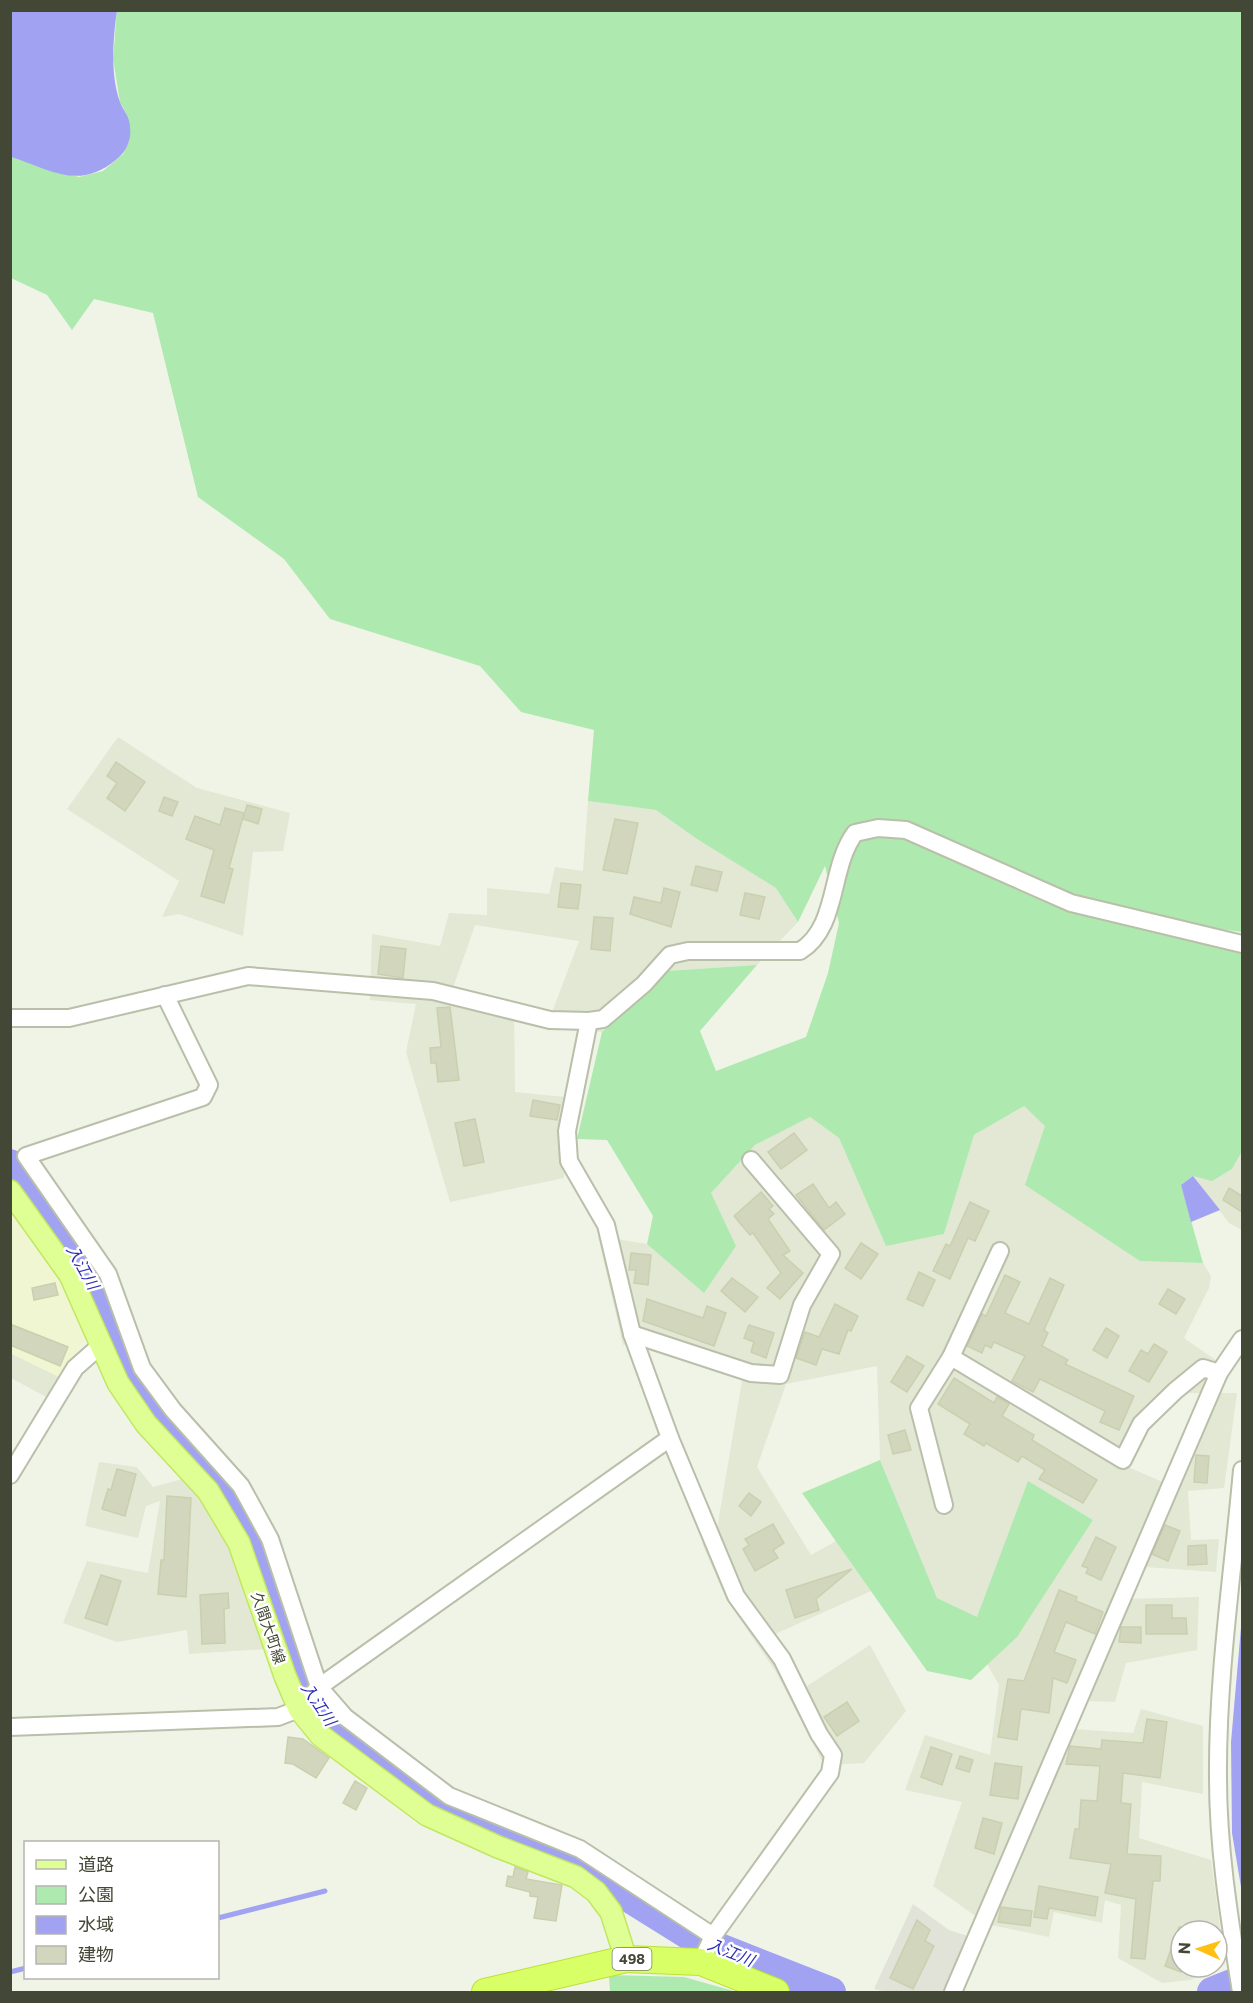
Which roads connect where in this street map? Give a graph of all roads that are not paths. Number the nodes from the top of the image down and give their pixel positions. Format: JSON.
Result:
{"nodes":[{"id":1,"x":1242,"y":944,"type":"edge"},
{"id":2,"x":165,"y":995,"type":"junction"},
{"id":3,"x":10,"y":1018,"type":"edge"},
{"id":4,"x":589,"y":1021,"type":"junction"},
{"id":5,"x":751,"y":1160,"type":"dead end"},
{"id":6,"x":10,"y":1191,"type":"edge"},
{"id":7,"x":1000,"y":1251,"type":"dead end"},
{"id":8,"x":632,"y":1334,"type":"junction"},
{"id":9,"x":1242,"y":1339,"type":"edge"},
{"id":10,"x":101,"y":1345,"type":"junction"},
{"id":11,"x":951,"y":1357,"type":"junction"},
{"id":12,"x":1219,"y":1374,"type":"junction"},
{"id":13,"x":670,"y":1438,"type":"junction"},
{"id":14,"x":1242,"y":1470,"type":"edge"},
{"id":15,"x":10,"y":1475,"type":"edge"},
{"id":16,"x":944,"y":1505,"type":"dead end"},
{"id":17,"x":319,"y":1687,"type":"junction"},
{"id":18,"x":299,"y":1708,"type":"junction"},
{"id":19,"x":10,"y":1727,"type":"edge"},
{"id":20,"x":713,"y":1936,"type":"junction"},
{"id":21,"x":703,"y":1957,"type":"junction"},
{"id":22,"x":626,"y":1959,"type":"junction"},
{"id":23,"x":485,"y":1992,"type":"edge"},
{"id":24,"x":776,"y":1992,"type":"edge"},
{"id":25,"x":953,"y":1992,"type":"edge"},
{"id":26,"x":1241,"y":1992,"type":"edge"}],
"edges":[{"from":1,"to":4,"type":"street"},
{"from":2,"to":3,"type":"street"},
{"from":2,"to":4,"type":"street"},
{"from":2,"to":17,"type":"street"},
{"from":4,"to":8,"type":"street"},
{"from":5,"to":8,"type":"street"},
{"from":6,"to":10,"type":"main road","name":"久間大町線"},
{"from":7,"to":11,"type":"street"},
{"from":8,"to":13,"type":"street"},
{"from":9,"to":12,"type":"street"},
{"from":10,"to":15,"type":"street"},
{"from":10,"to":18,"type":"main road","name":"久間大町線"},
{"from":11,"to":12,"type":"street"},
{"from":11,"to":16,"type":"street"},
{"from":12,"to":25,"type":"street"},
{"from":13,"to":17,"type":"street"},
{"from":13,"to":20,"type":"street"},
{"from":14,"to":26,"type":"street"},
{"from":17,"to":18,"type":"street"},
{"from":17,"to":20,"type":"street"},
{"from":18,"to":19,"type":"street"},
{"from":18,"to":22,"type":"main road","name":"久間大町線"},
{"from":20,"to":21,"type":"street"},
{"from":21,"to":22,"type":"highway","number":"498"},
{"from":21,"to":24,"type":"highway","number":"498"},
{"from":22,"to":23,"type":"highway","number":"498"}]}
